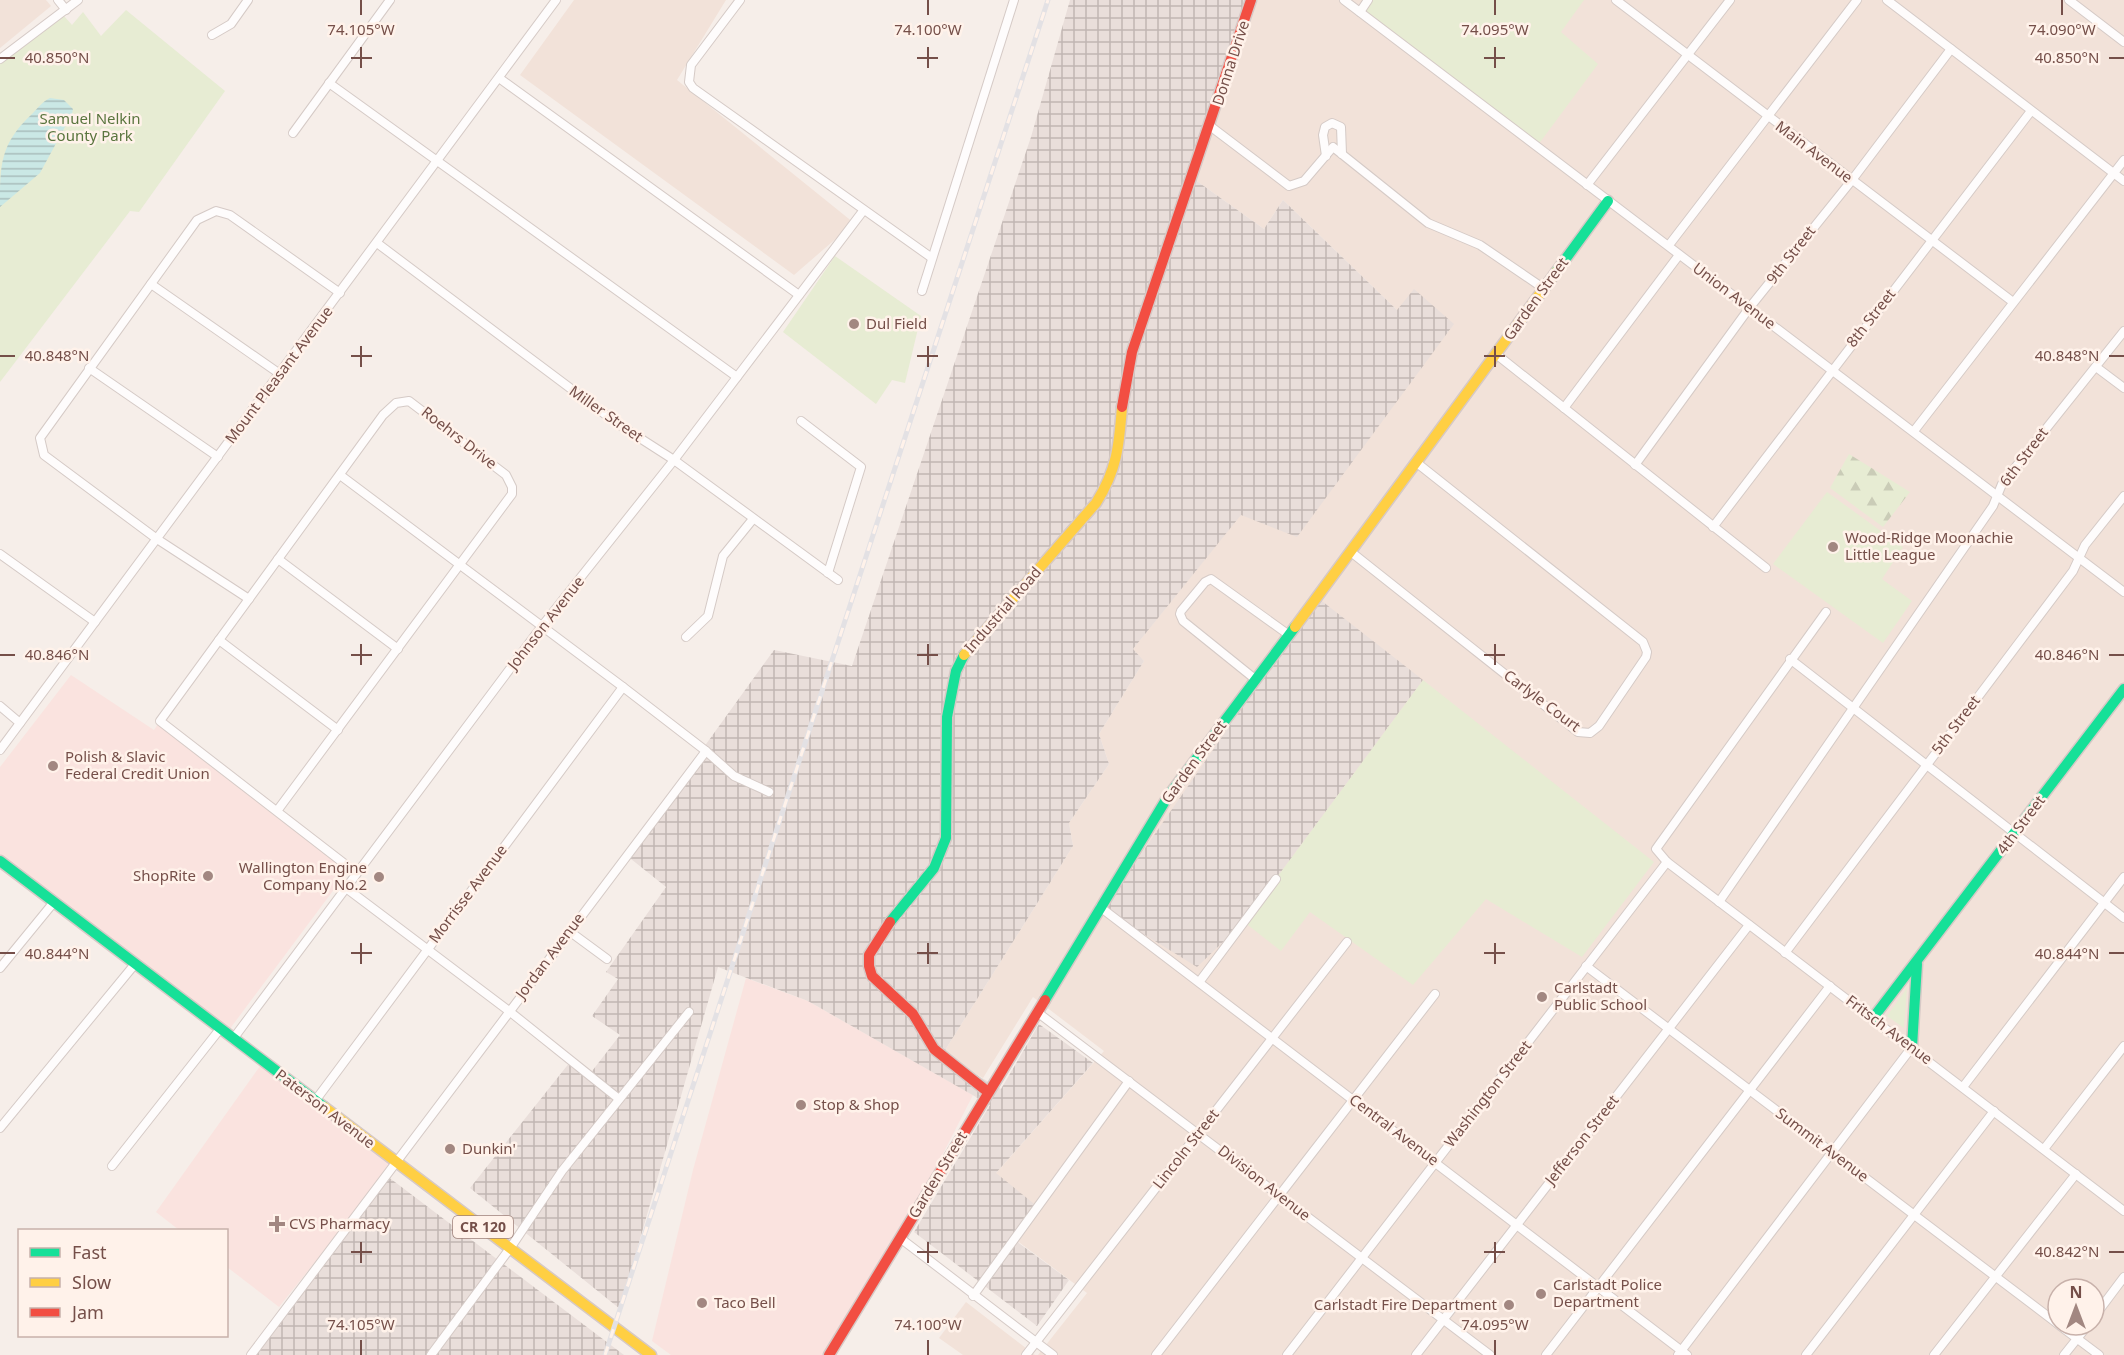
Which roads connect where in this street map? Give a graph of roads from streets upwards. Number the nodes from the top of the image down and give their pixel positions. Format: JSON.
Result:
{"nodes":[{"id":1,"x":58,"y":0,"type":"edge"},
{"id":2,"x":78,"y":0,"type":"edge"},
{"id":3,"x":248,"y":0,"type":"edge"},
{"id":4,"x":390,"y":0,"type":"edge"},
{"id":5,"x":556,"y":0,"type":"edge"},
{"id":6,"x":740,"y":0,"type":"edge"},
{"id":7,"x":1014,"y":0,"type":"edge"},
{"id":8,"x":1251,"y":0,"type":"edge"},
{"id":9,"x":1344,"y":0,"type":"edge"},
{"id":10,"x":1368,"y":0,"type":"edge"},
{"id":11,"x":1616,"y":0,"type":"edge"},
{"id":12,"x":1730,"y":0,"type":"edge"},
{"id":13,"x":1857,"y":0,"type":"edge"},
{"id":14,"x":1887,"y":0,"type":"edge"},
{"id":15,"x":2069,"y":0,"type":"edge"},
{"id":16,"x":66,"y":10,"type":"junction"},
{"id":17,"x":1360,"y":12,"type":"junction"},
{"id":18,"x":212,"y":35,"type":"dead end"},
{"id":19,"x":2124,"y":42,"type":"edge"},
{"id":20,"x":1951,"y":49,"type":"junction"},
{"id":21,"x":1688,"y":55,"type":"junction"},
{"id":22,"x":0,"y":59,"type":"edge"},
{"id":23,"x":499,"y":78,"type":"junction"},
{"id":24,"x":329,"y":83,"type":"junction"},
{"id":25,"x":2031,"y":111,"type":"junction"},
{"id":26,"x":1768,"y":116,"type":"junction"},
{"id":27,"x":1210,"y":126,"type":"junction"},
{"id":28,"x":293,"y":133,"type":"dead end"},
{"id":29,"x":1342,"y":154,"type":"junction"},
{"id":30,"x":1326,"y":156,"type":"junction"},
{"id":31,"x":2124,"y":160,"type":"edge"},
{"id":32,"x":437,"y":162,"type":"junction"},
{"id":33,"x":2114,"y":173,"type":"junction"},
{"id":34,"x":1852,"y":180,"type":"junction"},
{"id":35,"x":2124,"y":181,"type":"edge"},
{"id":36,"x":1587,"y":185,"type":"junction"},
{"id":37,"x":1608,"y":201,"type":"junction"},
{"id":38,"x":863,"y":211,"type":"junction"},
{"id":39,"x":1932,"y":241,"type":"junction"},
{"id":40,"x":377,"y":243,"type":"junction"},
{"id":41,"x":1669,"y":245,"type":"junction"},
{"id":42,"x":1679,"y":255,"type":"junction"},
{"id":43,"x":932,"y":258,"type":"junction"},
{"id":44,"x":151,"y":284,"type":"junction"},
{"id":45,"x":1543,"y":288,"type":"junction"},
{"id":46,"x":922,"y":291,"type":"dead end"},
{"id":47,"x":340,"y":293,"type":"junction"},
{"id":48,"x":799,"y":296,"type":"junction"},
{"id":49,"x":2013,"y":302,"type":"junction"},
{"id":50,"x":1750,"y":307,"type":"junction"},
{"id":51,"x":2124,"y":331,"type":"edge"},
{"id":52,"x":1496,"y":354,"type":"junction"},
{"id":53,"x":2096,"y":367,"type":"junction"},
{"id":54,"x":89,"y":368,"type":"junction"},
{"id":55,"x":1831,"y":370,"type":"junction"},
{"id":56,"x":280,"y":374,"type":"junction"},
{"id":57,"x":737,"y":377,"type":"junction"},
{"id":58,"x":2124,"y":388,"type":"edge"},
{"id":59,"x":1564,"y":408,"type":"junction"},
{"id":60,"x":801,"y":421,"type":"dead end"},
{"id":61,"x":1914,"y":431,"type":"junction"},
{"id":62,"x":218,"y":458,"type":"junction"},
{"id":63,"x":674,"y":460,"type":"junction"},
{"id":64,"x":1417,"y":464,"type":"junction"},
{"id":65,"x":1635,"y":465,"type":"junction"},
{"id":66,"x":340,"y":475,"type":"junction"},
{"id":67,"x":1997,"y":495,"type":"junction"},
{"id":68,"x":2124,"y":496,"type":"edge"},
{"id":69,"x":753,"y":519,"type":"junction"},
{"id":70,"x":1713,"y":527,"type":"junction"},
{"id":71,"x":157,"y":539,"type":"junction"},
{"id":72,"x":1351,"y":552,"type":"junction"},
{"id":73,"x":0,"y":554,"type":"edge"},
{"id":74,"x":278,"y":559,"type":"junction"},
{"id":75,"x":2078,"y":559,"type":"junction"},
{"id":76,"x":460,"y":567,"type":"junction"},
{"id":77,"x":1766,"y":568,"type":"dead end"},
{"id":78,"x":828,"y":573,"type":"junction"},
{"id":79,"x":838,"y":580,"type":"dead end"},
{"id":80,"x":2124,"y":592,"type":"edge"},
{"id":81,"x":249,"y":599,"type":"junction"},
{"id":82,"x":1826,"y":612,"type":"dead end"},
{"id":83,"x":95,"y":622,"type":"junction"},
{"id":84,"x":542,"y":626,"type":"junction"},
{"id":85,"x":1289,"y":634,"type":"junction"},
{"id":86,"x":686,"y":637,"type":"dead end"},
{"id":87,"x":219,"y":640,"type":"junction"},
{"id":88,"x":398,"y":649,"type":"junction"},
{"id":89,"x":1790,"y":659,"type":"junction"},
{"id":90,"x":1255,"y":679,"type":"junction"},
{"id":91,"x":623,"y":687,"type":"junction"},
{"id":92,"x":2124,"y":689,"type":"edge"},
{"id":93,"x":0,"y":706,"type":"edge"},
{"id":94,"x":1851,"y":708,"type":"junction"},
{"id":95,"x":20,"y":723,"type":"junction"},
{"id":96,"x":338,"y":730,"type":"junction"},
{"id":97,"x":0,"y":750,"type":"edge"},
{"id":98,"x":706,"y":751,"type":"junction"},
{"id":99,"x":1925,"y":765,"type":"junction"},
{"id":100,"x":769,"y":792,"type":"dead end"},
{"id":101,"x":277,"y":811,"type":"junction"},
{"id":102,"x":2014,"y":833,"type":"junction"},
{"id":103,"x":0,"y":861,"type":"edge"},
{"id":104,"x":1666,"y":862,"type":"junction"},
{"id":105,"x":356,"y":873,"type":"junction"},
{"id":106,"x":2124,"y":877,"type":"edge"},
{"id":107,"x":1276,"y":879,"type":"dead end"},
{"id":108,"x":346,"y":888,"type":"junction"},
{"id":109,"x":54,"y":902,"type":"junction"},
{"id":110,"x":1719,"y":902,"type":"junction"},
{"id":111,"x":2104,"y":903,"type":"junction"},
{"id":112,"x":1100,"y":907,"type":"junction"},
{"id":113,"x":2124,"y":918,"type":"edge"},
{"id":114,"x":1749,"y":925,"type":"junction"},
{"id":115,"x":569,"y":931,"type":"junction"},
{"id":116,"x":1347,"y":942,"type":"dead end"},
{"id":117,"x":427,"y":949,"type":"junction"},
{"id":118,"x":1785,"y":953,"type":"junction"},
{"id":119,"x":607,"y":959,"type":"dead end"},
{"id":120,"x":1918,"y":960,"type":"junction"},
{"id":121,"x":135,"y":964,"type":"junction"},
{"id":122,"x":1587,"y":966,"type":"junction"},
{"id":123,"x":0,"y":968,"type":"edge"},
{"id":124,"x":1200,"y":981,"type":"junction"},
{"id":125,"x":1830,"y":986,"type":"junction"},
{"id":126,"x":1435,"y":994,"type":"dead end"},
{"id":127,"x":509,"y":1011,"type":"junction"},
{"id":128,"x":689,"y":1012,"type":"dead end"},
{"id":129,"x":1037,"y":1012,"type":"junction"},
{"id":130,"x":1873,"y":1018,"type":"junction"},
{"id":131,"x":220,"y":1029,"type":"junction"},
{"id":132,"x":1668,"y":1030,"type":"junction"},
{"id":133,"x":1273,"y":1037,"type":"junction"},
{"id":134,"x":233,"y":1039,"type":"junction"},
{"id":135,"x":2124,"y":1046,"type":"edge"},
{"id":136,"x":1912,"y":1047,"type":"junction"},
{"id":137,"x":1129,"y":1081,"type":"junction"},
{"id":138,"x":1963,"y":1087,"type":"junction"},
{"id":139,"x":1750,"y":1090,"type":"junction"},
{"id":140,"x":988,"y":1092,"type":"junction"},
{"id":141,"x":620,"y":1099,"type":"junction"},
{"id":142,"x":1354,"y":1099,"type":"junction"},
{"id":143,"x":315,"y":1101,"type":"junction"},
{"id":144,"x":1994,"y":1111,"type":"junction"},
{"id":145,"x":0,"y":1128,"type":"edge"},
{"id":146,"x":1199,"y":1132,"type":"junction"},
{"id":147,"x":2044,"y":1149,"type":"junction"},
{"id":148,"x":1830,"y":1153,"type":"junction"},
{"id":149,"x":1436,"y":1161,"type":"junction"},
{"id":150,"x":395,"y":1162,"type":"junction"},
{"id":151,"x":112,"y":1166,"type":"dead end"},
{"id":152,"x":2076,"y":1174,"type":"junction"},
{"id":153,"x":1279,"y":1195,"type":"junction"},
{"id":154,"x":2124,"y":1211,"type":"edge"},
{"id":155,"x":1913,"y":1213,"type":"junction"},
{"id":156,"x":1518,"y":1223,"type":"junction"},
{"id":157,"x":900,"y":1238,"type":"junction"},
{"id":158,"x":511,"y":1247,"type":"junction"},
{"id":159,"x":1362,"y":1257,"type":"junction"},
{"id":160,"x":1995,"y":1276,"type":"junction"},
{"id":161,"x":2124,"y":1277,"type":"edge"},
{"id":162,"x":1599,"y":1286,"type":"junction"},
{"id":163,"x":973,"y":1296,"type":"junction"},
{"id":164,"x":2106,"y":1301,"type":"edge"},
{"id":165,"x":2046,"y":1314,"type":"edge"},
{"id":166,"x":1443,"y":1320,"type":"junction"},
{"id":167,"x":2075,"y":1337,"type":"edge"},
{"id":168,"x":2077,"y":1339,"type":"junction"},
{"id":169,"x":1036,"y":1342,"type":"junction"},
{"id":170,"x":1682,"y":1354,"type":"edge"},
{"id":171,"x":251,"y":1355,"type":"edge"},
{"id":172,"x":431,"y":1355,"type":"edge"},
{"id":173,"x":651,"y":1355,"type":"edge"},
{"id":174,"x":829,"y":1355,"type":"edge"},
{"id":175,"x":1026,"y":1355,"type":"edge"},
{"id":176,"x":1053,"y":1355,"type":"edge"},
{"id":177,"x":1156,"y":1355,"type":"edge"},
{"id":178,"x":1287,"y":1355,"type":"edge"},
{"id":179,"x":1416,"y":1355,"type":"edge"},
{"id":180,"x":1490,"y":1355,"type":"edge"},
{"id":181,"x":1546,"y":1355,"type":"edge"},
{"id":182,"x":1806,"y":1355,"type":"edge"},
{"id":183,"x":1934,"y":1355,"type":"edge"},
{"id":184,"x":2064,"y":1355,"type":"edge"},
{"id":185,"x":2099,"y":1355,"type":"edge"}],
"edges":[{"from":1,"to":16,"type":"street"},
{"from":2,"to":16,"type":"street"},
{"from":3,"to":18,"type":"street"},
{"from":4,"to":24,"type":"street"},
{"from":5,"to":23,"type":"street","name":"Mount Pleasant Avenue"},
{"from":6,"to":38,"type":"street"},
{"from":7,"to":43,"type":"street"},
{"from":8,"to":27,"type":"street","name":"Donna Drive"},
{"from":9,"to":17,"type":"street","name":"Union Avenue"},
{"from":10,"to":17,"type":"street"},
{"from":11,"to":21,"type":"street","name":"Main Avenue"},
{"from":12,"to":21,"type":"street"},
{"from":13,"to":26,"type":"street"},
{"from":14,"to":20,"type":"street"},
{"from":15,"to":19,"type":"street"},
{"from":16,"to":22,"type":"street"},
{"from":17,"to":36,"type":"street","name":"Union Avenue"},
{"from":20,"to":25,"type":"street"},
{"from":20,"to":34,"type":"street","name":"9th Street"},
{"from":21,"to":26,"type":"street","name":"Main Avenue"},
{"from":21,"to":36,"type":"street"},
{"from":23,"to":32,"type":"street","name":"Mount Pleasant Avenue"},
{"from":23,"to":48,"type":"street"},
{"from":24,"to":28,"type":"street"},
{"from":24,"to":32,"type":"street"},
{"from":25,"to":33,"type":"street"},
{"from":25,"to":39,"type":"street","name":"8th Street"},
{"from":26,"to":34,"type":"street","name":"Main Avenue"},
{"from":26,"to":41,"type":"street"},
{"from":27,"to":30,"type":"street"},
{"from":27,"to":140,"type":"street","name":"Industrial Road"},
{"from":29,"to":30,"type":"street"},
{"from":29,"to":30,"type":"street"},
{"from":29,"to":45,"type":"street"},
{"from":31,"to":33,"type":"street"},
{"from":32,"to":40,"type":"street","name":"Mount Pleasant Avenue"},
{"from":32,"to":57,"type":"street"},
{"from":33,"to":35,"type":"street"},
{"from":33,"to":49,"type":"street"},
{"from":34,"to":39,"type":"street","name":"Main Avenue"},
{"from":34,"to":50,"type":"street","name":"9th Street"},
{"from":36,"to":37,"type":"street","name":"Union Avenue"},
{"from":37,"to":41,"type":"street","name":"Union Avenue"},
{"from":37,"to":45,"type":"street","name":"Garden Street"},
{"from":38,"to":43,"type":"street"},
{"from":38,"to":48,"type":"street","name":"Johnson Avenue"},
{"from":39,"to":49,"type":"street","name":"Main Avenue"},
{"from":39,"to":55,"type":"street","name":"8th Street"},
{"from":40,"to":47,"type":"street","name":"Mount Pleasant Avenue"},
{"from":40,"to":63,"type":"street","name":"Miller Street"},
{"from":41,"to":42,"type":"street","name":"Union Avenue"},
{"from":42,"to":50,"type":"street","name":"Union Avenue"},
{"from":42,"to":59,"type":"street"},
{"from":43,"to":46,"type":"street"},
{"from":44,"to":47,"type":"street"},
{"from":44,"to":54,"type":"street"},
{"from":44,"to":56,"type":"street"},
{"from":45,"to":52,"type":"street","name":"Garden Street"},
{"from":47,"to":56,"type":"street","name":"Mount Pleasant Avenue"},
{"from":48,"to":57,"type":"street","name":"Johnson Avenue"},
{"from":49,"to":61,"type":"street"},
{"from":50,"to":55,"type":"street","name":"Union Avenue"},
{"from":50,"to":65,"type":"street","name":"9th Street"},
{"from":51,"to":53,"type":"street","name":"6th Street"},
{"from":52,"to":59,"type":"street"},
{"from":52,"to":64,"type":"street","name":"Garden Street"},
{"from":53,"to":58,"type":"street"},
{"from":53,"to":67,"type":"street","name":"6th Street"},
{"from":54,"to":62,"type":"street"},
{"from":54,"to":71,"type":"street"},
{"from":55,"to":61,"type":"street","name":"Union Avenue"},
{"from":55,"to":70,"type":"street","name":"8th Street"},
{"from":56,"to":62,"type":"street","name":"Mount Pleasant Avenue"},
{"from":57,"to":63,"type":"street","name":"Johnson Avenue"},
{"from":59,"to":65,"type":"street"},
{"from":60,"to":78,"type":"street"},
{"from":61,"to":67,"type":"street","name":"Union Avenue"},
{"from":62,"to":71,"type":"street","name":"Mount Pleasant Avenue"},
{"from":63,"to":69,"type":"street","name":"Miller Street"},
{"from":63,"to":84,"type":"street","name":"Johnson Avenue"},
{"from":64,"to":72,"type":"street","name":"Garden Street"},
{"from":64,"to":72,"type":"street","name":"Carlyle Court"},
{"from":65,"to":70,"type":"street"},
{"from":66,"to":74,"type":"street","name":"Roehrs Drive"},
{"from":66,"to":76,"type":"street"},
{"from":66,"to":76,"type":"street","name":"Roehrs Drive"},
{"from":67,"to":75,"type":"street","name":"Union Avenue"},
{"from":67,"to":94,"type":"street","name":"6th Street"},
{"from":68,"to":75,"type":"street","name":"5th Street"},
{"from":69,"to":78,"type":"street","name":"Miller Street"},
{"from":69,"to":86,"type":"street"},
{"from":70,"to":77,"type":"street"},
{"from":71,"to":81,"type":"street"},
{"from":71,"to":83,"type":"street","name":"Mount Pleasant Avenue"},
{"from":72,"to":85,"type":"street","name":"Garden Street"},
{"from":73,"to":83,"type":"street"},
{"from":74,"to":81,"type":"street","name":"Roehrs Drive"},
{"from":74,"to":88,"type":"street"},
{"from":75,"to":80,"type":"street","name":"Union Avenue"},
{"from":75,"to":99,"type":"street","name":"5th Street"},
{"from":76,"to":84,"type":"street"},
{"from":76,"to":88,"type":"street","name":"Roehrs Drive"},
{"from":78,"to":79,"type":"street","name":"Miller Street"},
{"from":81,"to":87,"type":"street","name":"Roehrs Drive"},
{"from":82,"to":89,"type":"street"},
{"from":83,"to":95,"type":"street","name":"Mount Pleasant Avenue"},
{"from":84,"to":91,"type":"street"},
{"from":84,"to":105,"type":"street","name":"Johnson Avenue"},
{"from":85,"to":90,"type":"street","name":"Garden Street"},
{"from":85,"to":90,"type":"street"},
{"from":87,"to":96,"type":"street"},
{"from":87,"to":101,"type":"street","name":"Roehrs Drive"},
{"from":88,"to":96,"type":"street","name":"Roehrs Drive"},
{"from":89,"to":94,"type":"street"},
{"from":89,"to":104,"type":"street","name":"Fritsch Avenue"},
{"from":90,"to":112,"type":"street","name":"Garden Street"},
{"from":91,"to":98,"type":"street"},
{"from":91,"to":117,"type":"street","name":"Morrisse Avenue"},
{"from":92,"to":102,"type":"street","name":"4th Street"},
{"from":93,"to":95,"type":"street"},
{"from":94,"to":99,"type":"street"},
{"from":94,"to":110,"type":"street","name":"6th Street"},
{"from":95,"to":97,"type":"street","name":"Mount Pleasant Avenue"},
{"from":96,"to":101,"type":"street","name":"Roehrs Drive"},
{"from":98,"to":100,"type":"street"},
{"from":98,"to":115,"type":"street","name":"Jordan Avenue"},
{"from":99,"to":102,"type":"street"},
{"from":99,"to":118,"type":"street","name":"5th Street"},
{"from":101,"to":105,"type":"street","name":"Roehrs Drive"},
{"from":102,"to":111,"type":"street"},
{"from":102,"to":120,"type":"street","name":"4th Street"},
{"from":103,"to":109,"type":"street","name":"Paterson Avenue","number":"CR 120"},
{"from":104,"to":110,"type":"street","name":"Fritsch Avenue"},
{"from":104,"to":122,"type":"street","name":"Washington Street"},
{"from":105,"to":108,"type":"street","name":"Johnson Avenue"},
{"from":106,"to":111,"type":"street"},
{"from":107,"to":124,"type":"street"},
{"from":108,"to":117,"type":"street"},
{"from":108,"to":134,"type":"street","name":"Johnson Avenue"},
{"from":109,"to":121,"type":"street","name":"Paterson Avenue","number":"CR 120"},
{"from":109,"to":123,"type":"street"},
{"from":110,"to":114,"type":"street","name":"Fritsch Avenue"},
{"from":111,"to":113,"type":"street"},
{"from":111,"to":138,"type":"street"},
{"from":112,"to":124,"type":"street","name":"Central Avenue"},
{"from":112,"to":129,"type":"street","name":"Garden Street"},
{"from":114,"to":118,"type":"street","name":"Fritsch Avenue"},
{"from":114,"to":132,"type":"street","name":"Jefferson Street"},
{"from":115,"to":119,"type":"street"},
{"from":115,"to":127,"type":"street","name":"Jordan Avenue"},
{"from":116,"to":133,"type":"street","name":"Lincoln Street"},
{"from":117,"to":127,"type":"street"},
{"from":117,"to":143,"type":"street","name":"Morrisse Avenue"},
{"from":118,"to":125,"type":"street","name":"Fritsch Avenue"},
{"from":120,"to":130,"type":"street","name":"4th Street"},
{"from":120,"to":136,"type":"street"},
{"from":121,"to":131,"type":"street","name":"Paterson Avenue","number":"CR 120"},
{"from":121,"to":145,"type":"street"},
{"from":122,"to":132,"type":"street","name":"Summit Avenue"},
{"from":122,"to":149,"type":"street","name":"Washington Street"},
{"from":124,"to":133,"type":"street","name":"Central Avenue"},
{"from":125,"to":130,"type":"street","name":"Fritsch Avenue"},
{"from":125,"to":139,"type":"street"},
{"from":126,"to":142,"type":"street"},
{"from":127,"to":141,"type":"street"},
{"from":127,"to":150,"type":"street","name":"Jordan Avenue"},
{"from":128,"to":141,"type":"street"},
{"from":129,"to":137,"type":"street","name":"Division Avenue"},
{"from":129,"to":140,"type":"street","name":"Garden Street"},
{"from":130,"to":136,"type":"street","name":"Fritsch Avenue"},
{"from":131,"to":134,"type":"street","name":"Paterson Avenue","number":"CR 120"},
{"from":131,"to":151,"type":"street"},
{"from":132,"to":139,"type":"street","name":"Summit Avenue"},
{"from":132,"to":156,"type":"street","name":"Jefferson Street"},
{"from":133,"to":142,"type":"street","name":"Central Avenue"},
{"from":133,"to":146,"type":"street","name":"Lincoln Street"},
{"from":134,"to":143,"type":"street","name":"Paterson Avenue","number":"CR 120"},
{"from":135,"to":147,"type":"street"},
{"from":136,"to":138,"type":"street","name":"Fritsch Avenue"},
{"from":136,"to":148,"type":"street"},
{"from":137,"to":146,"type":"street","name":"Division Avenue"},
{"from":137,"to":163,"type":"street"},
{"from":138,"to":144,"type":"street","name":"Fritsch Avenue"},
{"from":139,"to":148,"type":"street","name":"Summit Avenue"},
{"from":139,"to":162,"type":"street"},
{"from":140,"to":157,"type":"street","name":"Garden Street"},
{"from":141,"to":158,"type":"street"},
{"from":142,"to":149,"type":"street","name":"Central Avenue"},
{"from":142,"to":153,"type":"street"},
{"from":143,"to":150,"type":"street","name":"Paterson Avenue","number":"CR 120"},
{"from":144,"to":147,"type":"street","name":"Fritsch Avenue"},
{"from":144,"to":155,"type":"street"},
{"from":146,"to":153,"type":"street","name":"Division Avenue"},
{"from":146,"to":169,"type":"street","name":"Lincoln Street"},
{"from":147,"to":152,"type":"street","name":"Fritsch Avenue"},
{"from":148,"to":155,"type":"street","name":"Summit Avenue"},
{"from":148,"to":170,"type":"street"},
{"from":149,"to":156,"type":"street","name":"Central Avenue"},
{"from":149,"to":159,"type":"street","name":"Washington Street"},
{"from":150,"to":158,"type":"street","name":"Paterson Avenue","number":"CR 120"},
{"from":150,"to":171,"type":"street","name":"Jordan Avenue"},
{"from":152,"to":154,"type":"street","name":"Fritsch Avenue"},
{"from":152,"to":160,"type":"street"},
{"from":153,"to":159,"type":"street","name":"Division Avenue"},
{"from":153,"to":177,"type":"street"},
{"from":155,"to":160,"type":"street","name":"Summit Avenue"},
{"from":155,"to":182,"type":"street"},
{"from":156,"to":162,"type":"street","name":"Central Avenue"},
{"from":156,"to":166,"type":"street","name":"Jefferson Street"},
{"from":157,"to":163,"type":"street"},
{"from":157,"to":174,"type":"street","name":"Garden Street"},
{"from":158,"to":172,"type":"street"},
{"from":158,"to":173,"type":"street","name":"Paterson Avenue","number":"CR 120"},
{"from":159,"to":166,"type":"street","name":"Division Avenue"},
{"from":159,"to":178,"type":"street","name":"Washington Street"},
{"from":160,"to":165,"type":"street","name":"Summit Avenue"},
{"from":160,"to":183,"type":"street"},
{"from":161,"to":164,"type":"street"},
{"from":162,"to":170,"type":"street","name":"Central Avenue"},
{"from":162,"to":181,"type":"street"},
{"from":163,"to":169,"type":"street"},
{"from":166,"to":179,"type":"street","name":"Jefferson Street"},
{"from":166,"to":180,"type":"street","name":"Division Avenue"},
{"from":167,"to":168,"type":"street","name":"Summit Avenue"},
{"from":168,"to":184,"type":"street"},
{"from":168,"to":185,"type":"street","name":"Summit Avenue"},
{"from":169,"to":175,"type":"street","name":"Lincoln Street"},
{"from":169,"to":176,"type":"street"}]}
